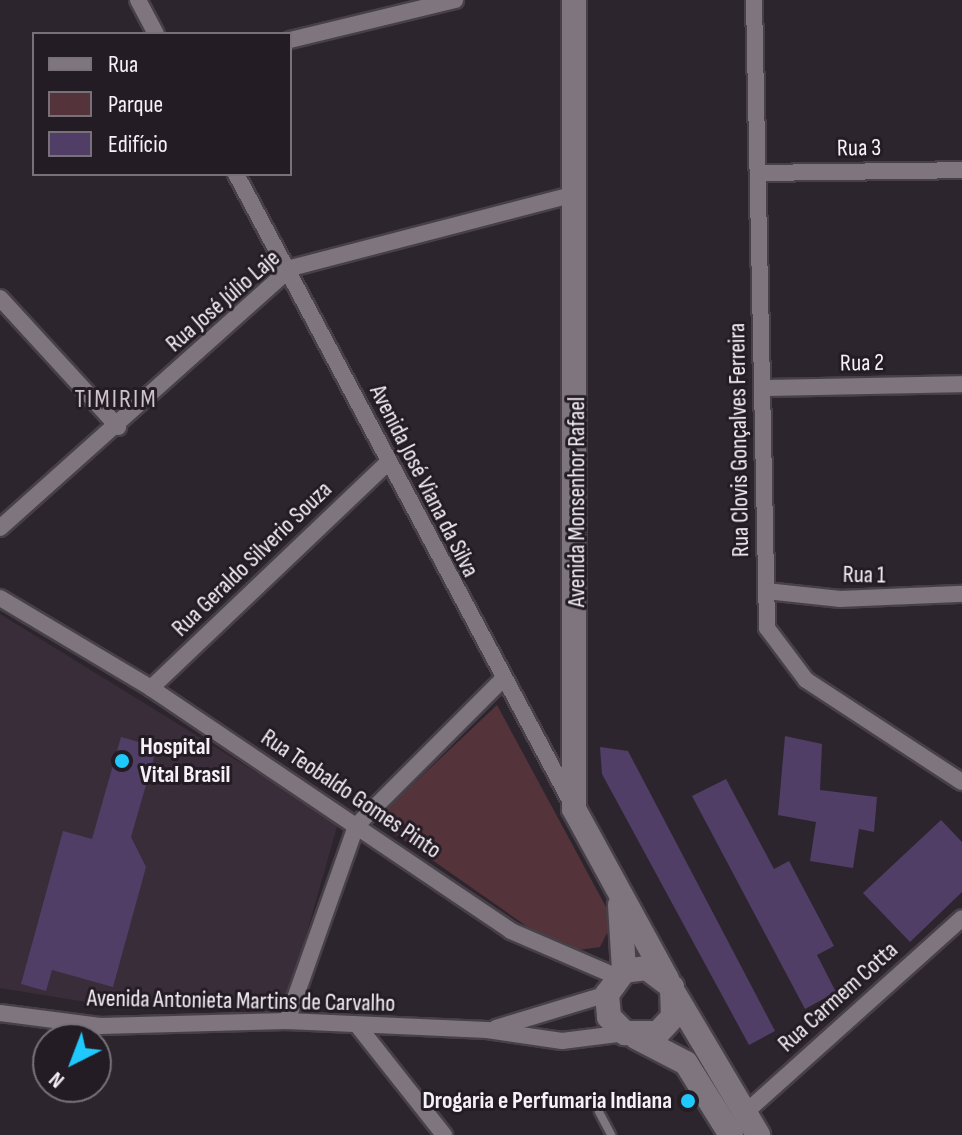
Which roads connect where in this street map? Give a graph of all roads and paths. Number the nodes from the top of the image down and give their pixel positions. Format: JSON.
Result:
{"nodes":[{"id":1,"x":138,"y":0,"type":"edge"},
{"id":2,"x":455,"y":0,"type":"edge"},
{"id":3,"x":574,"y":0,"type":"edge"},
{"id":4,"x":754,"y":0,"type":"edge"},
{"id":5,"x":155,"y":32,"type":"edge"},
{"id":6,"x":292,"y":40,"type":"edge"},
{"id":7,"x":962,"y":170,"type":"edge"},
{"id":8,"x":758,"y":173,"type":"junction"},
{"id":9,"x":237,"y":176,"type":"edge"},
{"id":10,"x":575,"y":194,"type":"junction"},
{"id":11,"x":291,"y":268,"type":"junction"},
{"id":12,"x":0,"y":298,"type":"edge"},
{"id":13,"x":962,"y":384,"type":"edge"},
{"id":14,"x":762,"y":388,"type":"junction"},
{"id":15,"x":118,"y":427,"type":"junction"},
{"id":16,"x":386,"y":464,"type":"junction"},
{"id":17,"x":0,"y":528,"type":"edge"},
{"id":18,"x":766,"y":591,"type":"junction"},
{"id":19,"x":962,"y":594,"type":"edge"},
{"id":20,"x":0,"y":598,"type":"edge"},
{"id":21,"x":501,"y":681,"type":"junction"},
{"id":22,"x":151,"y":688,"type":"junction"},
{"id":23,"x":962,"y":782,"type":"edge"},
{"id":24,"x":574,"y":809,"type":"junction"},
{"id":25,"x":356,"y":826,"type":"junction"},
{"id":26,"x":618,"y":893,"type":"junction"},
{"id":27,"x":962,"y":918,"type":"edge"},
{"id":28,"x":616,"y":981,"type":"junction"},
{"id":29,"x":671,"y":987,"type":"junction"},
{"id":30,"x":0,"y":1013,"type":"edge"},
{"id":31,"x":287,"y":1021,"type":"junction"},
{"id":32,"x":358,"y":1026,"type":"junction"},
{"id":33,"x":487,"y":1030,"type":"junction"},
{"id":34,"x":631,"y":1035,"type":"junction"},
{"id":35,"x":599,"y":1112,"type":"dead end"},
{"id":36,"x":746,"y":1112,"type":"junction"},
{"id":37,"x":444,"y":1135,"type":"edge"},
{"id":38,"x":611,"y":1135,"type":"edge"},
{"id":39,"x":731,"y":1135,"type":"edge"},
{"id":40,"x":758,"y":1135,"type":"edge"}],
"edges":[{"from":1,"to":5,"type":"street"},
{"from":2,"to":6,"type":"street"},
{"from":3,"to":10,"type":"main road","name":"Avenida Monsenhor Rafael"},
{"from":4,"to":8,"type":"street","name":"Rua Clovis Gonçalves Ferreira"},
{"from":7,"to":8,"type":"street","name":"Rua 3"},
{"from":8,"to":14,"type":"street","name":"Rua Clovis Gonçalves Ferreira"},
{"from":9,"to":11,"type":"street","name":"Avenida José Viana da Silva"},
{"from":10,"to":11,"type":"street","name":"Rua José Júlio Laje"},
{"from":10,"to":24,"type":"main road","name":"Avenida Monsenhor Rafael"},
{"from":11,"to":15,"type":"street","name":"Rua José Júlio Laje"},
{"from":11,"to":16,"type":"street","name":"Avenida José Viana da Silva"},
{"from":12,"to":15,"type":"street"},
{"from":13,"to":14,"type":"street","name":"Rua 2"},
{"from":14,"to":18,"type":"street","name":"Rua Clovis Gonçalves Ferreira"},
{"from":15,"to":17,"type":"street","name":"Rua José Júlio Laje"},
{"from":16,"to":21,"type":"street","name":"Avenida José Viana da Silva"},
{"from":16,"to":22,"type":"street","name":"Rua Geraldo Silverio Souza"},
{"from":18,"to":19,"type":"street","name":"Rua 1"},
{"from":18,"to":23,"type":"street","name":"Rua Clovis Gonçalves Ferreira"},
{"from":20,"to":22,"type":"street","name":"Rua Teobaldo Gomes Pinto"},
{"from":21,"to":24,"type":"street","name":"Avenida José Viana da Silva"},
{"from":21,"to":25,"type":"street"},
{"from":22,"to":25,"type":"street","name":"Rua Teobaldo Gomes Pinto"},
{"from":24,"to":26,"type":"main road","name":"Avenida Monsenhor Rafael"},
{"from":25,"to":28,"type":"street","name":"Rua Teobaldo Gomes Pinto"},
{"from":25,"to":31,"type":"street"},
{"from":26,"to":28,"type":"main road"},
{"from":26,"to":29,"type":"main road","name":"Avenida Monsenhor Rafael"},
{"from":27,"to":36,"type":"street","name":"Rua Carmem Cotta"},
{"from":28,"to":29,"type":"main road"},
{"from":28,"to":33,"type":"street"},
{"from":28,"to":34,"type":"main road"},
{"from":29,"to":34,"type":"main road"},
{"from":29,"to":36,"type":"main road","name":"Avenida Monsenhor Rafael"},
{"from":30,"to":31,"type":"street","name":"Avenida Antonieta Martins de Carvalho"},
{"from":31,"to":32,"type":"street","name":"Avenida Antonieta Martins de Carvalho"},
{"from":32,"to":33,"type":"street","name":"Avenida Antonieta Martins de Carvalho"},
{"from":32,"to":37,"type":"street"},
{"from":33,"to":34,"type":"street","name":"Avenida Antonieta Martins de Carvalho"},
{"from":34,"to":39,"type":"main road"},
{"from":35,"to":38,"type":"lane"},
{"from":36,"to":40,"type":"main road","name":"Avenida Monsenhor Rafael"}]}
